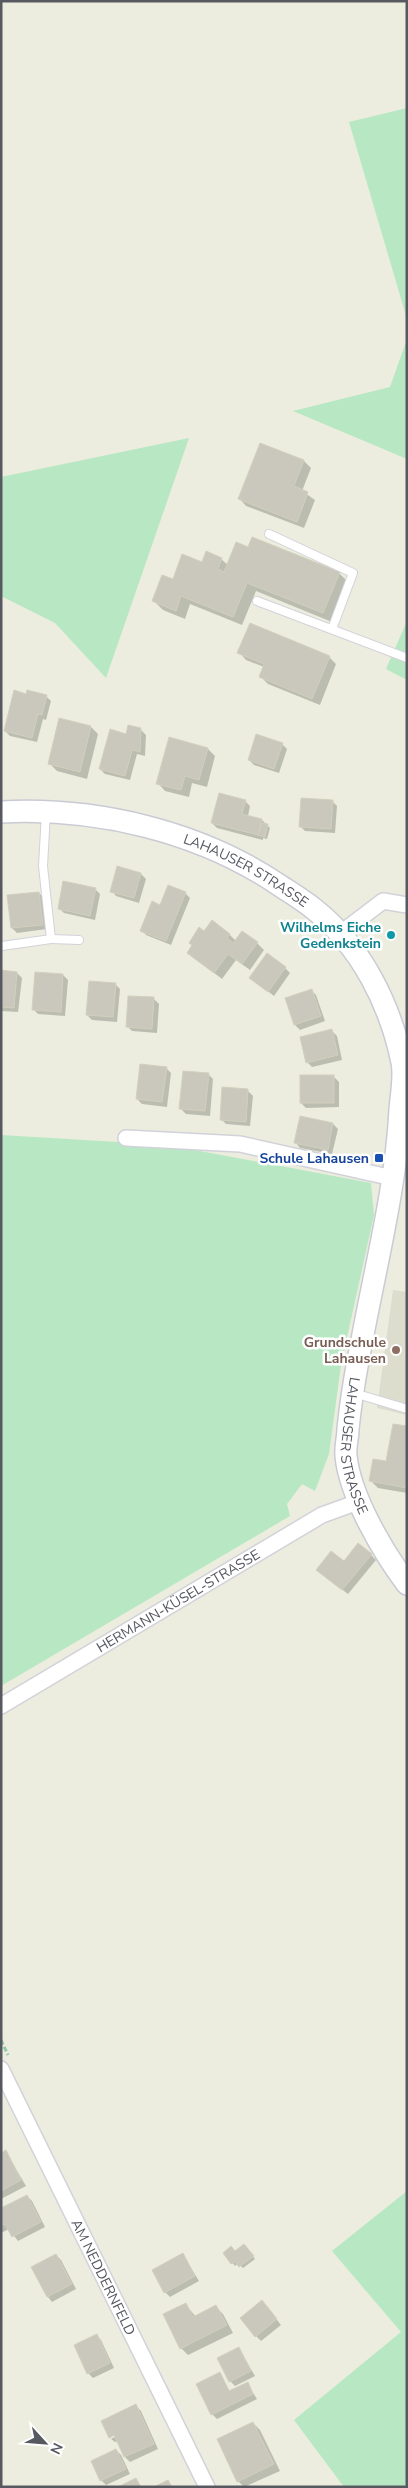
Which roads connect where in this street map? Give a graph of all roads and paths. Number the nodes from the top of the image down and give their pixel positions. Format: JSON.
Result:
{"nodes":[{"id":1,"x":269,"y":534,"type":"dead end"},
{"id":2,"x":257,"y":601,"type":"dead end"},
{"id":3,"x":332,"y":630,"type":"junction"},
{"id":4,"x":407,"y":658,"type":"edge"},
{"id":5,"x":46,"y":811,"type":"junction"},
{"id":6,"x":1,"y":812,"type":"edge"},
{"id":7,"x":407,"y":905,"type":"edge"},
{"id":8,"x":340,"y":933,"type":"junction"},
{"id":9,"x":51,"y":939,"type":"junction"},
{"id":10,"x":79,"y":940,"type":"dead end"},
{"id":11,"x":2,"y":946,"type":"dead end"},
{"id":12,"x":126,"y":1138,"type":"dead end"},
{"id":13,"x":393,"y":1178,"type":"junction"},
{"id":14,"x":352,"y":1392,"type":"junction"},
{"id":15,"x":407,"y":1409,"type":"edge"},
{"id":16,"x":358,"y":1502,"type":"junction"},
{"id":17,"x":407,"y":1584,"type":"edge"},
{"id":18,"x":1,"y":1706,"type":"edge"},
{"id":19,"x":1,"y":2069,"type":"edge"},
{"id":20,"x":206,"y":2487,"type":"edge"}],
"edges":[{"from":1,"to":3,"type":"lane"},
{"from":2,"to":3,"type":"lane"},
{"from":3,"to":4,"type":"lane"},
{"from":5,"to":6,"type":"street","name":"LAHAUSER STRASSE"},
{"from":5,"to":8,"type":"street","name":"LAHAUSER STRASSE"},
{"from":5,"to":9,"type":"lane"},
{"from":7,"to":8,"type":"street"},
{"from":8,"to":13,"type":"street","name":"LAHAUSER STRASSE"},
{"from":9,"to":10,"type":"lane"},
{"from":9,"to":11,"type":"lane"},
{"from":12,"to":13,"type":"street"},
{"from":13,"to":14,"type":"street","name":"LAHAUSER STRASSE"},
{"from":14,"to":15,"type":"lane"},
{"from":14,"to":16,"type":"street","name":"LAHAUSER STRASSE"},
{"from":16,"to":17,"type":"street","name":"LAHAUSER STRASSE"},
{"from":16,"to":18,"type":"street","name":"HERMANN-KÜSEL-STRASSE"},
{"from":19,"to":20,"type":"street","name":"AM NEDDERNFELD"}]}
